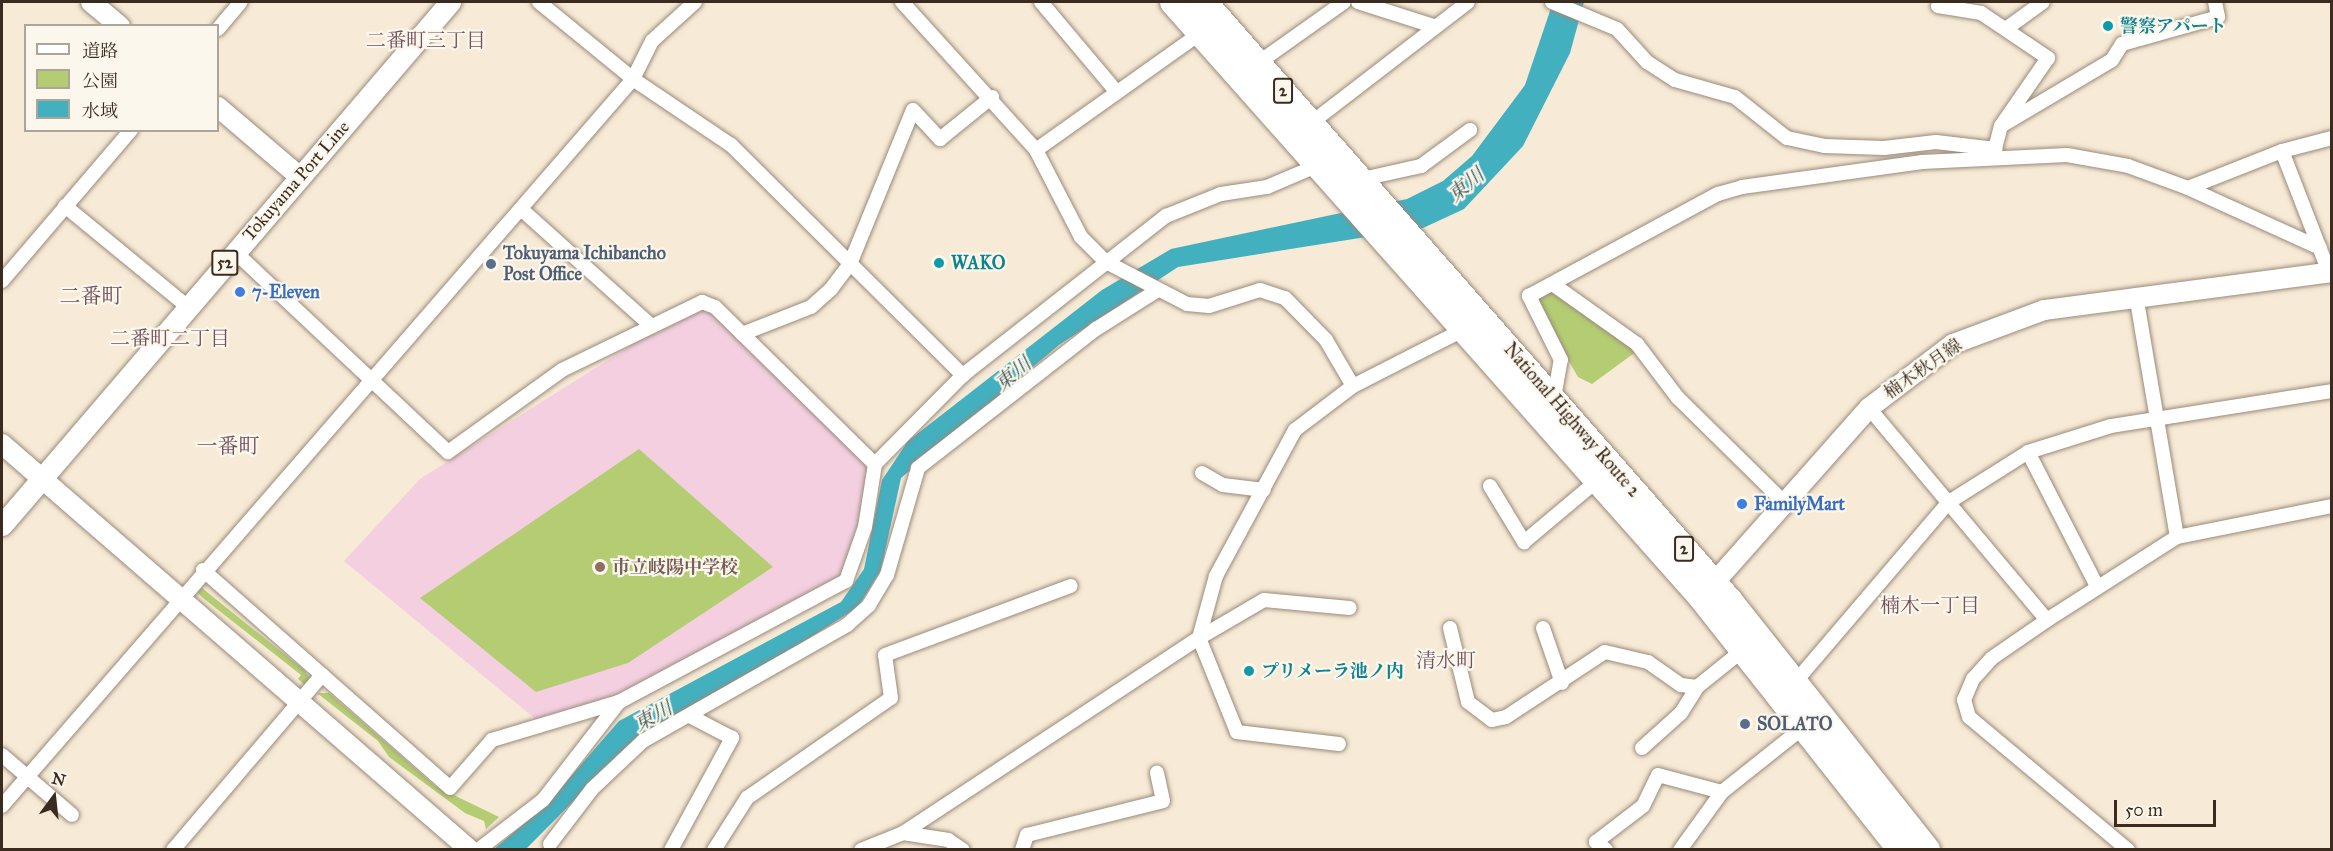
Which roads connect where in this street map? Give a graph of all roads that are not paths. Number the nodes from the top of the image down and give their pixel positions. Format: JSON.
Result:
{"nodes":[{"id":1,"x":91,"y":2,"type":"edge"},
{"id":2,"x":241,"y":2,"type":"edge"},
{"id":3,"x":450,"y":2,"type":"edge"},
{"id":4,"x":539,"y":2,"type":"edge"},
{"id":5,"x":695,"y":2,"type":"edge"},
{"id":6,"x":902,"y":2,"type":"edge"},
{"id":7,"x":1041,"y":2,"type":"edge"},
{"id":8,"x":1173,"y":2,"type":"edge"},
{"id":9,"x":1204,"y":2,"type":"edge"},
{"id":10,"x":1344,"y":2,"type":"edge"},
{"id":11,"x":1358,"y":2,"type":"edge"},
{"id":12,"x":1468,"y":2,"type":"edge"},
{"id":13,"x":1551,"y":2,"type":"edge"},
{"id":14,"x":2043,"y":2,"type":"edge"},
{"id":15,"x":2215,"y":2,"type":"edge"},
{"id":16,"x":1938,"y":6,"type":"dead end"},
{"id":17,"x":118,"y":24,"type":"edge"},
{"id":18,"x":1433,"y":26,"type":"junction"},
{"id":19,"x":219,"y":28,"type":"edge"},
{"id":20,"x":2007,"y":28,"type":"junction"},
{"id":21,"x":1199,"y":34,"type":"junction"},
{"id":22,"x":1258,"y":63,"type":"junction"},
{"id":23,"x":633,"y":79,"type":"junction"},
{"id":24,"x":1115,"y":90,"type":"junction"},
{"id":25,"x":992,"y":97,"type":"junction"},
{"id":26,"x":219,"y":108,"type":"edge"},
{"id":27,"x":1311,"y":123,"type":"junction"},
{"id":28,"x":2001,"y":126,"type":"junction"},
{"id":29,"x":1470,"y":130,"type":"dead end"},
{"id":30,"x":129,"y":132,"type":"edge"},
{"id":31,"x":2331,"y":138,"type":"edge"},
{"id":32,"x":1036,"y":150,"type":"junction"},
{"id":33,"x":2282,"y":151,"type":"junction"},
{"id":34,"x":1994,"y":153,"type":"junction"},
{"id":35,"x":1317,"y":163,"type":"junction"},
{"id":36,"x":300,"y":177,"type":"junction"},
{"id":37,"x":1351,"y":185,"type":"junction"},
{"id":38,"x":2188,"y":188,"type":"junction"},
{"id":39,"x":65,"y":206,"type":"junction"},
{"id":40,"x":521,"y":209,"type":"junction"},
{"id":41,"x":2320,"y":248,"type":"junction"},
{"id":42,"x":235,"y":252,"type":"junction"},
{"id":43,"x":1106,"y":262,"type":"junction"},
{"id":44,"x":1421,"y":263,"type":"junction"},
{"id":45,"x":850,"y":264,"type":"junction"},
{"id":46,"x":2331,"y":276,"type":"edge"},
{"id":47,"x":2,"y":281,"type":"edge"},
{"id":48,"x":1554,"y":285,"type":"junction"},
{"id":49,"x":1158,"y":290,"type":"junction"},
{"id":50,"x":2136,"y":295,"type":"junction"},
{"id":51,"x":188,"y":307,"type":"junction"},
{"id":52,"x":648,"y":324,"type":"junction"},
{"id":53,"x":1467,"y":327,"type":"junction"},
{"id":54,"x":742,"y":333,"type":"junction"},
{"id":55,"x":963,"y":375,"type":"junction"},
{"id":56,"x":372,"y":385,"type":"junction"},
{"id":57,"x":1353,"y":386,"type":"junction"},
{"id":58,"x":2331,"y":391,"type":"edge"},
{"id":59,"x":1554,"y":398,"type":"junction"},
{"id":60,"x":1869,"y":408,"type":"junction"},
{"id":61,"x":2157,"y":420,"type":"junction"},
{"id":62,"x":2,"y":444,"type":"edge"},
{"id":63,"x":2028,"y":452,"type":"junction"},
{"id":64,"x":875,"y":464,"type":"junction"},
{"id":65,"x":1202,"y":472,"type":"dead end"},
{"id":66,"x":42,"y":478,"type":"junction"},
{"id":67,"x":1599,"y":479,"type":"junction"},
{"id":68,"x":1490,"y":486,"type":"dead end"},
{"id":69,"x":1263,"y":490,"type":"junction"},
{"id":70,"x":1784,"y":502,"type":"junction"},
{"id":71,"x":1949,"y":502,"type":"junction"},
{"id":72,"x":2331,"y":506,"type":"edge"},
{"id":73,"x":2,"y":525,"type":"edge"},
{"id":74,"x":2177,"y":537,"type":"junction"},
{"id":75,"x":203,"y":570,"type":"junction"},
{"id":76,"x":1071,"y":586,"type":"dead end"},
{"id":77,"x":2097,"y":586,"type":"junction"},
{"id":78,"x":1708,"y":590,"type":"junction"},
{"id":79,"x":178,"y":599,"type":"junction"},
{"id":80,"x":1350,"y":608,"type":"dead end"},
{"id":81,"x":2047,"y":620,"type":"junction"},
{"id":82,"x":1450,"y":628,"type":"dead end"},
{"id":83,"x":1543,"y":628,"type":"dead end"},
{"id":84,"x":1199,"y":638,"type":"junction"},
{"id":85,"x":1743,"y":650,"type":"junction"},
{"id":86,"x":322,"y":675,"type":"junction"},
{"id":87,"x":1797,"y":681,"type":"junction"},
{"id":88,"x":1562,"y":683,"type":"junction"},
{"id":89,"x":1697,"y":687,"type":"junction"},
{"id":90,"x":619,"y":702,"type":"junction"},
{"id":91,"x":297,"y":704,"type":"junction"},
{"id":92,"x":690,"y":716,"type":"junction"},
{"id":93,"x":1805,"y":726,"type":"junction"},
{"id":94,"x":1338,"y":744,"type":"dead end"},
{"id":95,"x":1642,"y":748,"type":"dead end"},
{"id":96,"x":2,"y":755,"type":"edge"},
{"id":97,"x":1157,"y":773,"type":"dead end"},
{"id":98,"x":26,"y":777,"type":"junction"},
{"id":99,"x":1722,"y":792,"type":"junction"},
{"id":100,"x":2,"y":806,"type":"edge"},
{"id":101,"x":72,"y":815,"type":"dead end"},
{"id":102,"x":903,"y":832,"type":"junction"},
{"id":103,"x":551,"y":848,"type":"edge"},
{"id":104,"x":173,"y":849,"type":"edge"},
{"id":105,"x":470,"y":849,"type":"edge"},
{"id":106,"x":478,"y":849,"type":"edge"},
{"id":107,"x":671,"y":849,"type":"edge"},
{"id":108,"x":714,"y":849,"type":"edge"},
{"id":109,"x":861,"y":849,"type":"edge"},
{"id":110,"x":963,"y":849,"type":"edge"},
{"id":111,"x":1022,"y":849,"type":"edge"},
{"id":112,"x":1606,"y":849,"type":"edge"},
{"id":113,"x":1680,"y":849,"type":"edge"},
{"id":114,"x":1901,"y":849,"type":"edge"},
{"id":115,"x":1927,"y":849,"type":"edge"},
{"id":116,"x":2128,"y":849,"type":"edge"}],
"edges":[{"from":1,"to":17,"type":"street"},
{"from":2,"to":19,"type":"street"},
{"from":3,"to":36,"type":"main road","name":"Tokuyama Port Line","number":"52"},
{"from":4,"to":23,"type":"street"},
{"from":5,"to":23,"type":"street"},
{"from":6,"to":25,"type":"street"},
{"from":7,"to":24,"type":"street"},
{"from":8,"to":21,"type":"highway","number":"2"},
{"from":9,"to":22,"type":"highway","name":"National Highway Route 2","number":"2"},
{"from":10,"to":22,"type":"street"},
{"from":11,"to":18,"type":"street"},
{"from":12,"to":18,"type":"street"},
{"from":13,"to":34,"type":"street"},
{"from":14,"to":20,"type":"street"},
{"from":15,"to":28,"type":"street"},
{"from":16,"to":20,"type":"street"},
{"from":18,"to":27,"type":"street"},
{"from":20,"to":28,"type":"street"},
{"from":21,"to":24,"type":"street"},
{"from":21,"to":35,"type":"highway","number":"2"},
{"from":22,"to":27,"type":"highway","name":"National Highway Route 2","number":"2"},
{"from":23,"to":40,"type":"street"},
{"from":23,"to":45,"type":"street"},
{"from":24,"to":32,"type":"street"},
{"from":25,"to":32,"type":"street"},
{"from":25,"to":45,"type":"street"},
{"from":26,"to":36,"type":"street"},
{"from":27,"to":37,"type":"highway","name":"National Highway Route 2","number":"2"},
{"from":28,"to":34,"type":"street"},
{"from":29,"to":37,"type":"street"},
{"from":30,"to":39,"type":"street"},
{"from":31,"to":33,"type":"street"},
{"from":32,"to":43,"type":"street"},
{"from":33,"to":38,"type":"street"},
{"from":33,"to":41,"type":"street"},
{"from":34,"to":38,"type":"street"},
{"from":34,"to":48,"type":"street"},
{"from":35,"to":37,"type":"highway","number":"2"},
{"from":35,"to":43,"type":"street"},
{"from":36,"to":42,"type":"main road","name":"Tokuyama Port Line","number":"52"},
{"from":37,"to":44,"type":"highway","name":"National Highway Route 2","number":"2"},
{"from":38,"to":41,"type":"street"},
{"from":39,"to":47,"type":"street"},
{"from":39,"to":51,"type":"street"},
{"from":40,"to":52,"type":"street"},
{"from":40,"to":56,"type":"street"},
{"from":41,"to":46,"type":"street"},
{"from":42,"to":51,"type":"main road","name":"Tokuyama Port Line","number":"52"},
{"from":42,"to":56,"type":"street"},
{"from":43,"to":49,"type":"street"},
{"from":43,"to":55,"type":"street"},
{"from":44,"to":53,"type":"highway","name":"National Highway Route 2","number":"2"},
{"from":44,"to":59,"type":"highway","name":"National Highway Route 2","number":"2"},
{"from":45,"to":54,"type":"street"},
{"from":45,"to":55,"type":"street"},
{"from":46,"to":50,"type":"street","name":"楠木秋月線"},
{"from":48,"to":59,"type":"street"},
{"from":48,"to":70,"type":"street"},
{"from":49,"to":57,"type":"street"},
{"from":49,"to":92,"type":"street"},
{"from":50,"to":60,"type":"street","name":"楠木秋月線"},
{"from":50,"to":61,"type":"street"},
{"from":51,"to":66,"type":"main road","name":"Tokuyama Port Line","number":"52"},
{"from":52,"to":54,"type":"street"},
{"from":52,"to":56,"type":"street"},
{"from":53,"to":57,"type":"street"},
{"from":53,"to":67,"type":"highway","name":"National Highway Route 2","number":"2"},
{"from":54,"to":64,"type":"street"},
{"from":55,"to":64,"type":"street"},
{"from":56,"to":75,"type":"street"},
{"from":57,"to":69,"type":"street"},
{"from":58,"to":61,"type":"street"},
{"from":59,"to":78,"type":"highway","name":"National Highway Route 2","number":"2"},
{"from":60,"to":70,"type":"street","name":"楠木秋月線"},
{"from":60,"to":71,"type":"street"},
{"from":61,"to":63,"type":"street"},
{"from":61,"to":74,"type":"street"},
{"from":62,"to":66,"type":"street"},
{"from":63,"to":71,"type":"street"},
{"from":63,"to":77,"type":"street"},
{"from":64,"to":90,"type":"street"},
{"from":65,"to":69,"type":"street"},
{"from":66,"to":73,"type":"main road","name":"Tokuyama Port Line","number":"52"},
{"from":66,"to":79,"type":"street"},
{"from":67,"to":68,"type":"street"},
{"from":67,"to":78,"type":"highway","name":"National Highway Route 2","number":"2"},
{"from":69,"to":84,"type":"street"},
{"from":70,"to":78,"type":"street","name":"楠木秋月線"},
{"from":71,"to":81,"type":"street"},
{"from":71,"to":87,"type":"street"},
{"from":72,"to":74,"type":"street"},
{"from":74,"to":77,"type":"street"},
{"from":75,"to":79,"type":"street"},
{"from":75,"to":86,"type":"street"},
{"from":76,"to":108,"type":"street"},
{"from":77,"to":81,"type":"street"},
{"from":78,"to":85,"type":"highway","name":"National Highway Route 2","number":"2"},
{"from":78,"to":87,"type":"highway","name":"National Highway Route 2","number":"2"},
{"from":79,"to":91,"type":"street"},
{"from":79,"to":98,"type":"street"},
{"from":80,"to":84,"type":"street"},
{"from":81,"to":116,"type":"street"},
{"from":82,"to":88,"type":"street"},
{"from":83,"to":88,"type":"street"},
{"from":84,"to":94,"type":"street"},
{"from":84,"to":102,"type":"street"},
{"from":85,"to":89,"type":"street"},
{"from":85,"to":93,"type":"highway","name":"National Highway Route 2","number":"2"},
{"from":86,"to":90,"type":"street"},
{"from":86,"to":91,"type":"street"},
{"from":87,"to":115,"type":"highway","name":"National Highway Route 2","number":"2"},
{"from":88,"to":89,"type":"street"},
{"from":89,"to":95,"type":"street"},
{"from":90,"to":106,"type":"street"},
{"from":91,"to":104,"type":"street"},
{"from":91,"to":105,"type":"street"},
{"from":92,"to":103,"type":"street"},
{"from":92,"to":107,"type":"street"},
{"from":93,"to":99,"type":"street"},
{"from":93,"to":114,"type":"highway","name":"National Highway Route 2","number":"2"},
{"from":96,"to":98,"type":"street"},
{"from":97,"to":111,"type":"street"},
{"from":98,"to":100,"type":"street"},
{"from":98,"to":101,"type":"street"},
{"from":99,"to":112,"type":"street"},
{"from":99,"to":113,"type":"street"},
{"from":102,"to":109,"type":"street"},
{"from":102,"to":110,"type":"street"}]}
